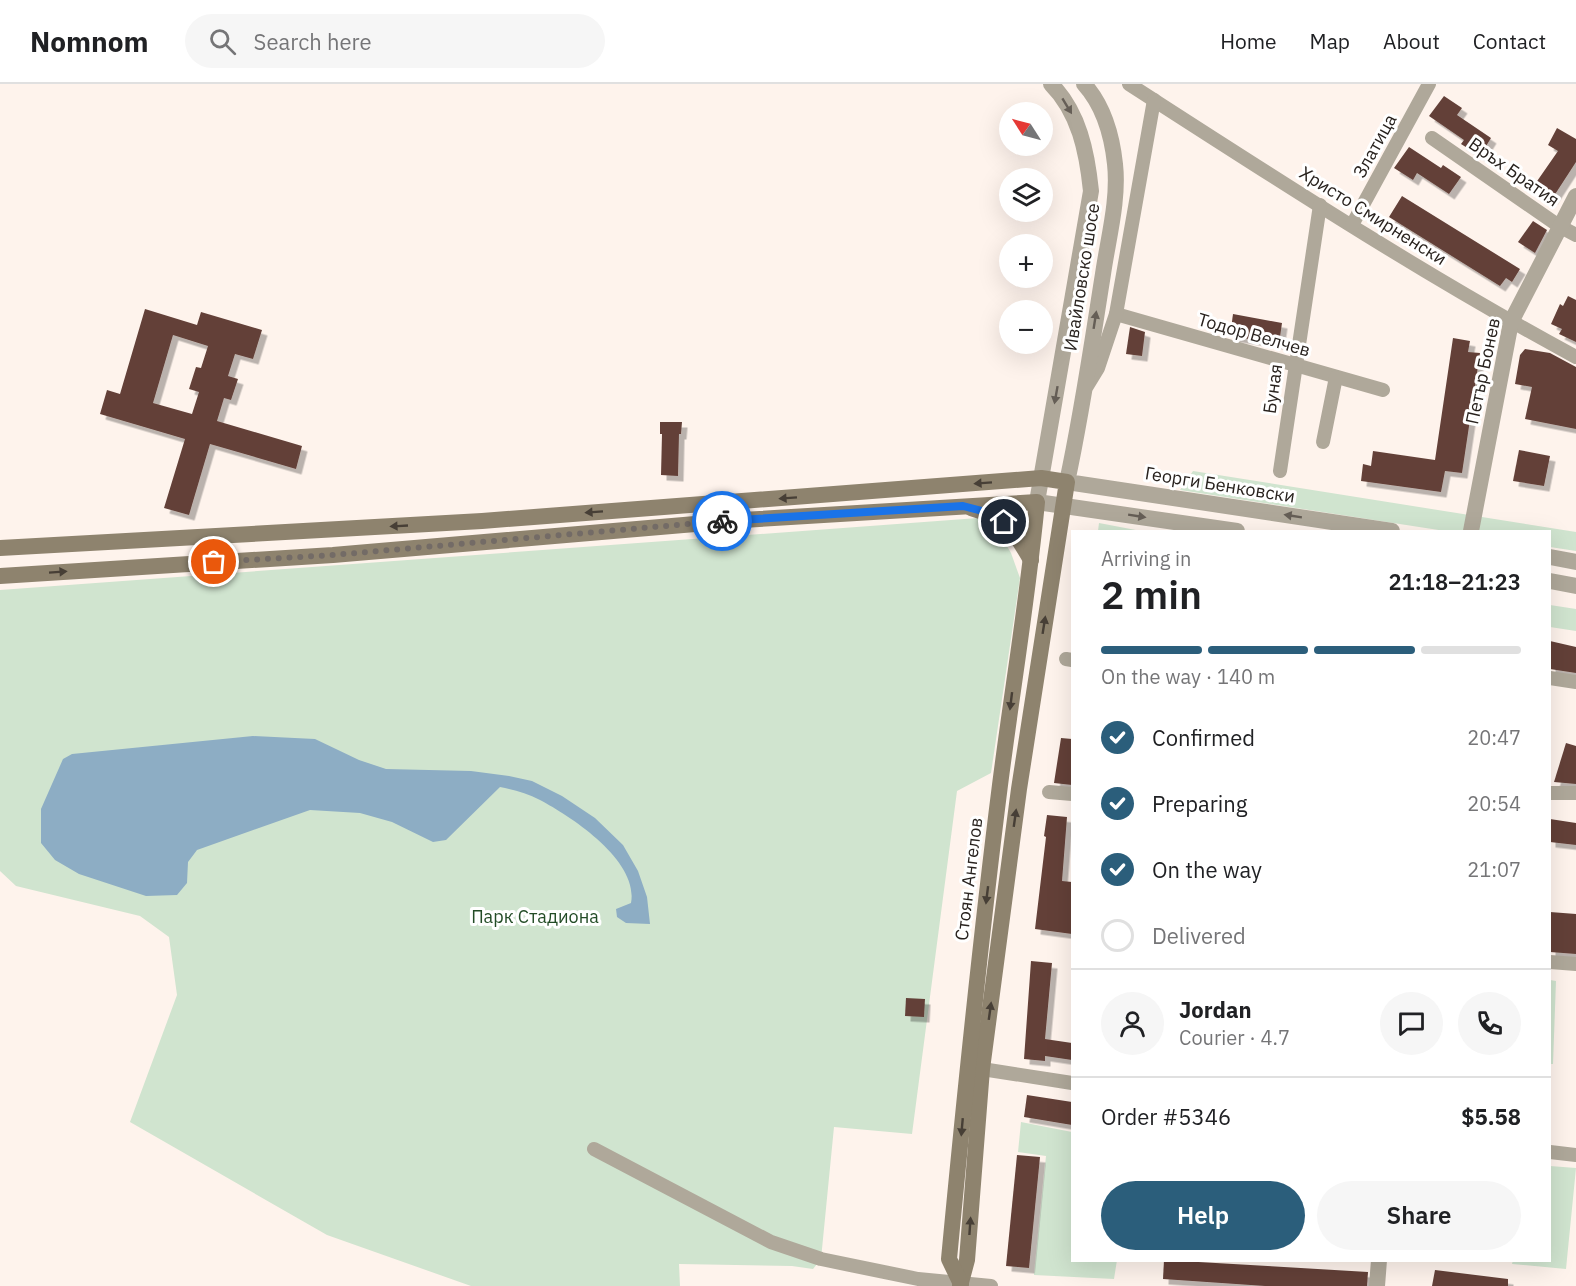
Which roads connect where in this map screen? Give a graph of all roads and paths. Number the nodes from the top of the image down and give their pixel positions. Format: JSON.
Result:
{"nodes":[{"id":1,"x":1051,"y":84,"type":"edge"},
{"id":2,"x":1084,"y":84,"type":"edge"},
{"id":3,"x":1129,"y":84,"type":"edge"},
{"id":4,"x":1429,"y":84,"type":"edge"},
{"id":5,"x":1154,"y":100,"type":"junction"},
{"id":6,"x":1432,"y":138,"type":"dead end"},
{"id":7,"x":1576,"y":196,"type":"edge"},
{"id":8,"x":1320,"y":205,"type":"junction"},
{"id":9,"x":1353,"y":225,"type":"junction"},
{"id":10,"x":1559,"y":226,"type":"junction"},
{"id":11,"x":1576,"y":235,"type":"edge"},
{"id":12,"x":1116,"y":314,"type":"junction"},
{"id":13,"x":1511,"y":322,"type":"junction"},
{"id":14,"x":1576,"y":357,"type":"edge"},
{"id":15,"x":1295,"y":365,"type":"junction"},
{"id":16,"x":1336,"y":377,"type":"junction"},
{"id":17,"x":1084,"y":390,"type":"junction"},
{"id":18,"x":1383,"y":390,"type":"dead end"},
{"id":19,"x":1323,"y":442,"type":"dead end"},
{"id":20,"x":1280,"y":471,"type":"dead end"},
{"id":21,"x":1041,"y":478,"type":"junction"},
{"id":22,"x":1067,"y":482,"type":"junction"},
{"id":23,"x":1038,"y":502,"type":"junction"},
{"id":24,"x":1063,"y":505,"type":"junction"},
{"id":25,"x":963,"y":506,"type":"junction"},
{"id":26,"x":1230,"y":530,"type":"edge"},
{"id":27,"x":1385,"y":530,"type":"edge"},
{"id":28,"x":1471,"y":530,"type":"edge"},
{"id":29,"x":0,"y":548,"type":"edge"},
{"id":30,"x":1551,"y":557,"type":"edge"},
{"id":31,"x":1031,"y":560,"type":"junction"},
{"id":32,"x":1576,"y":562,"type":"edge"},
{"id":33,"x":0,"y":576,"type":"edge"},
{"id":34,"x":1551,"y":581,"type":"edge"},
{"id":35,"x":1576,"y":586,"type":"edge"},
{"id":36,"x":1551,"y":678,"type":"edge"},
{"id":37,"x":1576,"y":682,"type":"edge"},
{"id":38,"x":1049,"y":792,"type":"dead end"},
{"id":39,"x":1551,"y":793,"type":"edge"},
{"id":40,"x":1576,"y":793,"type":"edge"},
{"id":41,"x":1071,"y":794,"type":"edge"},
{"id":42,"x":1551,"y":962,"type":"edge"},
{"id":43,"x":1576,"y":964,"type":"edge"},
{"id":44,"x":982,"y":1069,"type":"junction"},
{"id":45,"x":1071,"y":1083,"type":"edge"},
{"id":46,"x":594,"y":1149,"type":"dead end"},
{"id":47,"x":1551,"y":1152,"type":"edge"},
{"id":48,"x":1576,"y":1155,"type":"edge"},
{"id":49,"x":1379,"y":1262,"type":"edge"},
{"id":50,"x":961,"y":1285,"type":"edge"},
{"id":51,"x":991,"y":1286,"type":"edge"},
{"id":52,"x":1377,"y":1286,"type":"edge"}],
"edges":[{"from":1,"to":21,"type":"street","name":"Ивайловско шосе","one_way":true},
{"from":17,"to":2,"type":"street","name":"Ивайловско шосе","one_way":true},
{"from":3,"to":5,"type":"street","name":"Христо Смирненски"},
{"from":4,"to":9,"type":"street","name":"Златица"},
{"from":5,"to":8,"type":"street","name":"Христо Смирненски"},
{"from":5,"to":12,"type":"street"},
{"from":6,"to":10,"type":"street","name":"Връх Братия"},
{"from":7,"to":10,"type":"street","name":"Петър Бонев"},
{"from":8,"to":9,"type":"street","name":"Христо Смирненски"},
{"from":8,"to":15,"type":"street","name":"Буная"},
{"from":9,"to":13,"type":"street","name":"Христо Смирненски"},
{"from":10,"to":11,"type":"street","name":"Връх Братия"},
{"from":10,"to":13,"type":"street","name":"Петър Бонев"},
{"from":12,"to":15,"type":"street","name":"Тодор Велчев"},
{"from":12,"to":17,"type":"street"},
{"from":13,"to":14,"type":"street","name":"Христо Смирненски"},
{"from":13,"to":28,"type":"street","name":"Петър Бонев"},
{"from":15,"to":16,"type":"street","name":"Тодор Велчев"},
{"from":15,"to":20,"type":"street","name":"Буная"},
{"from":16,"to":18,"type":"street","name":"Тодор Велчев"},
{"from":16,"to":19,"type":"street"},
{"from":17,"to":22,"type":"street","name":"Ивайловско шосе"},
{"from":21,"to":22,"type":"main road","name":"Георги Бенковски"},
{"from":21,"to":23,"type":"street","name":"Стоян Ангелов"},
{"from":21,"to":29,"type":"main road","name":"Георги Бенковски","one_way":true},
{"from":22,"to":24,"type":"main road","name":"Стоян Ангелов"},
{"from":27,"to":22,"type":"street","name":"Георги Бенковски","one_way":true},
{"from":23,"to":24,"type":"street"},
{"from":23,"to":25,"type":"main road"},
{"from":23,"to":31,"type":"main road","name":"Стоян Ангелов"},
{"from":24,"to":26,"type":"street","one_way":true},
{"from":44,"to":24,"type":"main road","name":"Стоян Ангелов","one_way":true},
{"from":25,"to":31,"type":"main road"},
{"from":33,"to":25,"type":"main road","one_way":true},
{"from":30,"to":32,"type":"street"},
{"from":31,"to":50,"type":"main road","name":"Стоян Ангелов","one_way":true},
{"from":34,"to":35,"type":"street"},
{"from":36,"to":37,"type":"street"},
{"from":38,"to":41,"type":"street"},
{"from":39,"to":40,"type":"street"},
{"from":42,"to":43,"type":"street"},
{"from":44,"to":45,"type":"street"},
{"from":50,"to":44,"type":"main road","name":"Стоян Ангелов","one_way":true},
{"from":46,"to":50,"type":"street"},
{"from":47,"to":48,"type":"street"},
{"from":49,"to":52,"type":"street"},
{"from":50,"to":51,"type":"street"}]}
